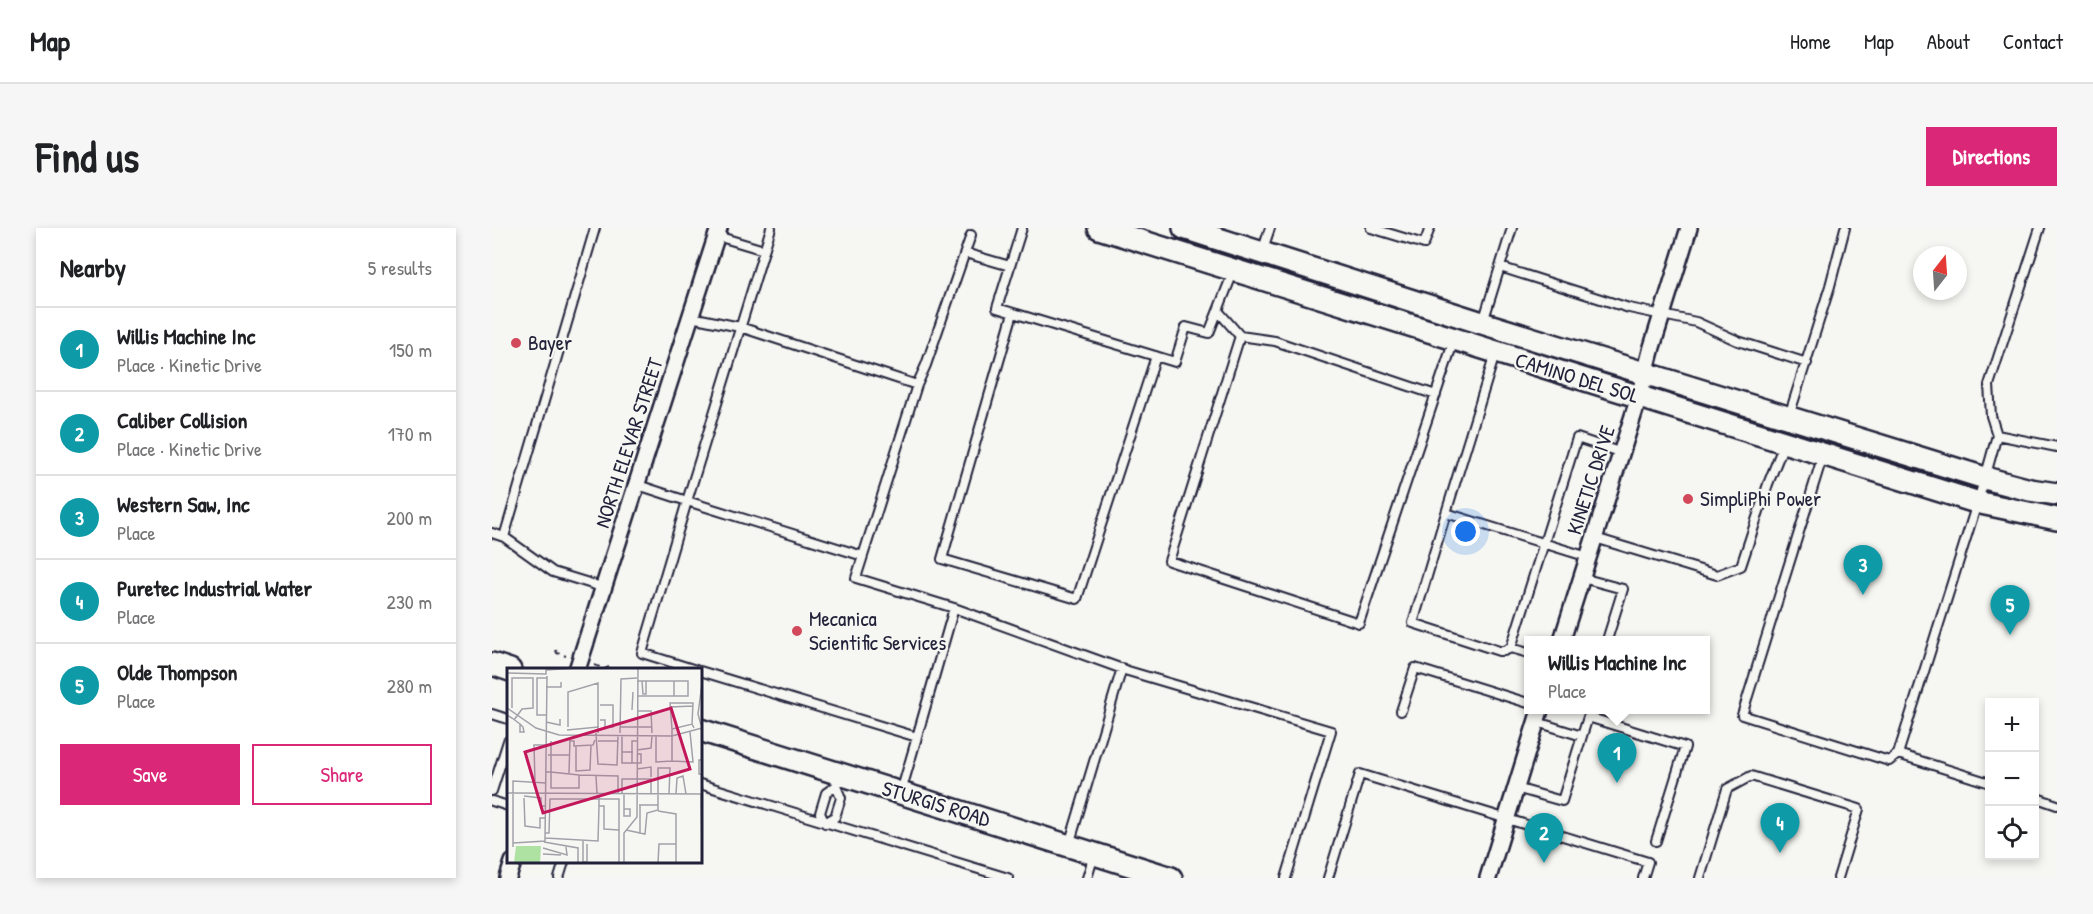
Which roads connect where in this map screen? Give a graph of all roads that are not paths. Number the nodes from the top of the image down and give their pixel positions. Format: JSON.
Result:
{"nodes":[{"id":1,"x":595,"y":228,"type":"edge"},
{"id":2,"x":771,"y":228,"type":"edge"},
{"id":3,"x":1022,"y":228,"type":"edge"},
{"id":4,"x":1099,"y":228,"type":"edge"},
{"id":5,"x":1184,"y":228,"type":"edge"},
{"id":6,"x":1270,"y":228,"type":"edge"},
{"id":7,"x":1371,"y":228,"type":"edge"},
{"id":8,"x":1430,"y":228,"type":"edge"},
{"id":9,"x":1512,"y":228,"type":"edge"},
{"id":10,"x":1689,"y":228,"type":"edge"},
{"id":11,"x":1845,"y":228,"type":"edge"},
{"id":12,"x":2040,"y":228,"type":"edge"},
{"id":13,"x":718,"y":232,"type":"edge"},
{"id":14,"x":971,"y":235,"type":"dead end"},
{"id":15,"x":1242,"y":247,"type":"junction"},
{"id":16,"x":764,"y":250,"type":"junction"},
{"id":17,"x":965,"y":253,"type":"junction"},
{"id":18,"x":1262,"y":253,"type":"junction"},
{"id":19,"x":1010,"y":266,"type":"junction"},
{"id":20,"x":1500,"y":267,"type":"junction"},
{"id":21,"x":1234,"y":270,"type":"junction"},
{"id":22,"x":1219,"y":312,"type":"junction"},
{"id":23,"x":1013,"y":313,"type":"junction"},
{"id":24,"x":1662,"y":314,"type":"junction"},
{"id":25,"x":691,"y":316,"type":"junction"},
{"id":26,"x":1482,"y":323,"type":"junction"},
{"id":27,"x":740,"y":327,"type":"junction"},
{"id":28,"x":1240,"y":336,"type":"junction"},
{"id":29,"x":1454,"y":339,"type":"junction"},
{"id":30,"x":1496,"y":352,"type":"junction"},
{"id":31,"x":1156,"y":356,"type":"junction"},
{"id":32,"x":1807,"y":363,"type":"junction"},
{"id":33,"x":1646,"y":374,"type":"junction"},
{"id":34,"x":917,"y":385,"type":"junction"},
{"id":35,"x":1436,"y":394,"type":"junction"},
{"id":36,"x":1639,"y":397,"type":"junction"},
{"id":37,"x":1789,"y":417,"type":"junction"},
{"id":38,"x":1996,"y":435,"type":"junction"},
{"id":39,"x":1785,"y":442,"type":"junction"},
{"id":40,"x":2057,"y":447,"type":"edge"},
{"id":41,"x":1622,"y":453,"type":"junction"},
{"id":42,"x":1823,"y":453,"type":"junction"},
{"id":43,"x":1985,"y":478,"type":"junction"},
{"id":44,"x":638,"y":485,"type":"junction"},
{"id":45,"x":2057,"y":494,"type":"edge"},
{"id":46,"x":687,"y":501,"type":"junction"},
{"id":47,"x":1976,"y":502,"type":"junction"},
{"id":48,"x":1446,"y":513,"type":"junction"},
{"id":49,"x":2057,"y":519,"type":"edge"},
{"id":50,"x":492,"y":533,"type":"edge"},
{"id":51,"x":504,"y":537,"type":"junction"},
{"id":52,"x":1595,"y":538,"type":"junction"},
{"id":53,"x":1544,"y":543,"type":"junction"},
{"id":54,"x":863,"y":556,"type":"junction"},
{"id":55,"x":1588,"y":557,"type":"junction"},
{"id":56,"x":1582,"y":578,"type":"junction"},
{"id":57,"x":605,"y":588,"type":"junction"},
{"id":58,"x":954,"y":608,"type":"junction"},
{"id":59,"x":1563,"y":636,"type":"edge"},
{"id":60,"x":1608,"y":636,"type":"edge"},
{"id":61,"x":1511,"y":648,"type":"junction"},
{"id":62,"x":1524,"y":652,"type":"edge"},
{"id":63,"x":492,"y":664,"type":"edge"},
{"id":64,"x":507,"y":668,"type":"edge"},
{"id":65,"x":577,"y":668,"type":"edge"},
{"id":66,"x":693,"y":668,"type":"edge"},
{"id":67,"x":1122,"y":668,"type":"junction"},
{"id":68,"x":702,"y":672,"type":"edge"},
{"id":69,"x":1524,"y":702,"type":"edge"},
{"id":70,"x":1401,"y":711,"type":"dead end"},
{"id":71,"x":492,"y":714,"type":"edge"},
{"id":72,"x":1538,"y":716,"type":"edge"},
{"id":73,"x":507,"y":719,"type":"edge"},
{"id":74,"x":702,"y":731,"type":"edge"},
{"id":75,"x":1582,"y":736,"type":"junction"},
{"id":76,"x":917,"y":737,"type":"junction"},
{"id":77,"x":507,"y":744,"type":"edge"},
{"id":78,"x":1898,"y":754,"type":"junction"},
{"id":79,"x":837,"y":780,"type":"junction"},
{"id":80,"x":1985,"y":782,"type":"edge"},
{"id":81,"x":702,"y":785,"type":"edge"},
{"id":82,"x":1516,"y":788,"type":"junction"},
{"id":83,"x":492,"y":791,"type":"edge"},
{"id":84,"x":901,"y":794,"type":"junction"},
{"id":85,"x":2039,"y":799,"type":"edge"},
{"id":86,"x":492,"y":801,"type":"edge"},
{"id":87,"x":2057,"y":804,"type":"edge"},
{"id":88,"x":507,"y":806,"type":"edge"},
{"id":89,"x":1507,"y":818,"type":"junction"},
{"id":90,"x":825,"y":823,"type":"junction"},
{"id":91,"x":1656,"y":841,"type":"dead end"},
{"id":92,"x":1069,"y":846,"type":"junction"},
{"id":93,"x":1095,"y":854,"type":"junction"},
{"id":94,"x":512,"y":863,"type":"edge"},
{"id":95,"x":563,"y":863,"type":"edge"},
{"id":96,"x":508,"y":878,"type":"edge"},
{"id":97,"x":559,"y":878,"type":"edge"},
{"id":98,"x":1008,"y":878,"type":"edge"},
{"id":99,"x":1087,"y":878,"type":"edge"},
{"id":100,"x":1171,"y":878,"type":"edge"},
{"id":101,"x":1286,"y":878,"type":"edge"},
{"id":102,"x":1328,"y":878,"type":"edge"},
{"id":103,"x":1488,"y":878,"type":"edge"},
{"id":104,"x":1643,"y":878,"type":"edge"},
{"id":105,"x":1700,"y":878,"type":"edge"},
{"id":106,"x":1838,"y":878,"type":"edge"}],
"edges":[{"from":1,"to":51,"type":"lane"},
{"from":2,"to":16,"type":"lane"},
{"from":3,"to":19,"type":"lane"},
{"from":4,"to":21,"type":"street","name":"CAMINO DEL SOL"},
{"from":5,"to":15,"type":"street","name":"CAMINO DEL SOL"},
{"from":6,"to":18,"type":"lane"},
{"from":7,"to":8,"type":"lane"},
{"from":9,"to":20,"type":"lane"},
{"from":10,"to":24,"type":"street","name":"KINETIC DRIVE"},
{"from":11,"to":32,"type":"lane"},
{"from":12,"to":38,"type":"lane"},
{"from":13,"to":16,"type":"lane"},
{"from":13,"to":25,"type":"street","name":"NORTH ELEVAR STREET"},
{"from":14,"to":17,"type":"lane"},
{"from":15,"to":18,"type":"street","name":"CAMINO DEL SOL"},
{"from":15,"to":21,"type":"street"},
{"from":16,"to":27,"type":"lane"},
{"from":17,"to":19,"type":"lane"},
{"from":17,"to":34,"type":"lane"},
{"from":18,"to":26,"type":"street","name":"CAMINO DEL SOL"},
{"from":19,"to":23,"type":"lane"},
{"from":20,"to":24,"type":"lane"},
{"from":20,"to":26,"type":"lane"},
{"from":21,"to":22,"type":"lane"},
{"from":21,"to":29,"type":"street","name":"CAMINO DEL SOL"},
{"from":22,"to":28,"type":"lane"},
{"from":22,"to":31,"type":"lane"},
{"from":23,"to":31,"type":"lane"},
{"from":23,"to":31,"type":"lane"},
{"from":24,"to":32,"type":"lane"},
{"from":24,"to":33,"type":"street","name":"KINETIC DRIVE"},
{"from":25,"to":27,"type":"lane"},
{"from":25,"to":44,"type":"street","name":"NORTH ELEVAR STREET"},
{"from":26,"to":33,"type":"street","name":"CAMINO DEL SOL"},
{"from":27,"to":34,"type":"lane"},
{"from":27,"to":46,"type":"lane"},
{"from":28,"to":35,"type":"lane"},
{"from":28,"to":35,"type":"lane"},
{"from":29,"to":30,"type":"street","name":"CAMINO DEL SOL"},
{"from":29,"to":35,"type":"lane"},
{"from":30,"to":36,"type":"street","name":"CAMINO DEL SOL"},
{"from":30,"to":48,"type":"lane"},
{"from":32,"to":37,"type":"lane"},
{"from":33,"to":36,"type":"street","name":"KINETIC DRIVE"},
{"from":33,"to":37,"type":"street","name":"CAMINO DEL SOL"},
{"from":34,"to":54,"type":"lane"},
{"from":36,"to":39,"type":"street","name":"CAMINO DEL SOL"},
{"from":36,"to":41,"type":"street","name":"KINETIC DRIVE"},
{"from":37,"to":43,"type":"street","name":"CAMINO DEL SOL"},
{"from":38,"to":40,"type":"lane"},
{"from":38,"to":43,"type":"lane"},
{"from":39,"to":42,"type":"street","name":"CAMINO DEL SOL"},
{"from":39,"to":52,"type":"lane"},
{"from":41,"to":52,"type":"street","name":"KINETIC DRIVE"},
{"from":41,"to":53,"type":"lane"},
{"from":42,"to":47,"type":"street","name":"CAMINO DEL SOL"},
{"from":42,"to":78,"type":"lane"},
{"from":43,"to":45,"type":"street","name":"CAMINO DEL SOL"},
{"from":43,"to":47,"type":"lane"},
{"from":44,"to":46,"type":"lane"},
{"from":44,"to":57,"type":"street","name":"NORTH ELEVAR STREET"},
{"from":46,"to":54,"type":"lane"},
{"from":46,"to":66,"type":"lane"},
{"from":47,"to":49,"type":"street","name":"CAMINO DEL SOL"},
{"from":47,"to":78,"type":"lane"},
{"from":48,"to":53,"type":"lane"},
{"from":48,"to":61,"type":"lane"},
{"from":50,"to":51,"type":"lane"},
{"from":51,"to":57,"type":"lane"},
{"from":52,"to":55,"type":"street","name":"KINETIC DRIVE"},
{"from":53,"to":55,"type":"lane"},
{"from":53,"to":61,"type":"lane"},
{"from":54,"to":58,"type":"lane"},
{"from":55,"to":56,"type":"street","name":"KINETIC DRIVE"},
{"from":56,"to":59,"type":"street","name":"KINETIC DRIVE"},
{"from":56,"to":60,"type":"lane"},
{"from":57,"to":65,"type":"street","name":"NORTH ELEVAR STREET"},
{"from":58,"to":67,"type":"lane"},
{"from":58,"to":76,"type":"lane"},
{"from":61,"to":62,"type":"lane"},
{"from":63,"to":64,"type":"street"},
{"from":67,"to":92,"type":"lane"},
{"from":67,"to":101,"type":"lane"},
{"from":68,"to":76,"type":"lane"},
{"from":69,"to":70,"type":"lane"},
{"from":71,"to":73,"type":"lane"},
{"from":72,"to":75,"type":"lane"},
{"from":72,"to":82,"type":"street"},
{"from":74,"to":79,"type":"street","name":"STURGIS ROAD"},
{"from":75,"to":82,"type":"lane"},
{"from":75,"to":91,"type":"lane"},
{"from":76,"to":84,"type":"lane"},
{"from":77,"to":83,"type":"lane"},
{"from":78,"to":80,"type":"lane"},
{"from":79,"to":84,"type":"street","name":"STURGIS ROAD"},
{"from":79,"to":90,"type":"lane"},
{"from":79,"to":90,"type":"lane"},
{"from":81,"to":90,"type":"lane"},
{"from":82,"to":89,"type":"street"},
{"from":84,"to":92,"type":"street","name":"STURGIS ROAD"},
{"from":85,"to":87,"type":"lane"},
{"from":86,"to":88,"type":"lane"},
{"from":89,"to":102,"type":"lane"},
{"from":89,"to":103,"type":"street"},
{"from":89,"to":104,"type":"lane"},
{"from":90,"to":98,"type":"lane"},
{"from":92,"to":93,"type":"street","name":"STURGIS ROAD"},
{"from":93,"to":99,"type":"lane"},
{"from":93,"to":100,"type":"street","name":"STURGIS ROAD"},
{"from":94,"to":96,"type":"street"},
{"from":95,"to":97,"type":"lane"},
{"from":105,"to":106,"type":"lane"}]}
